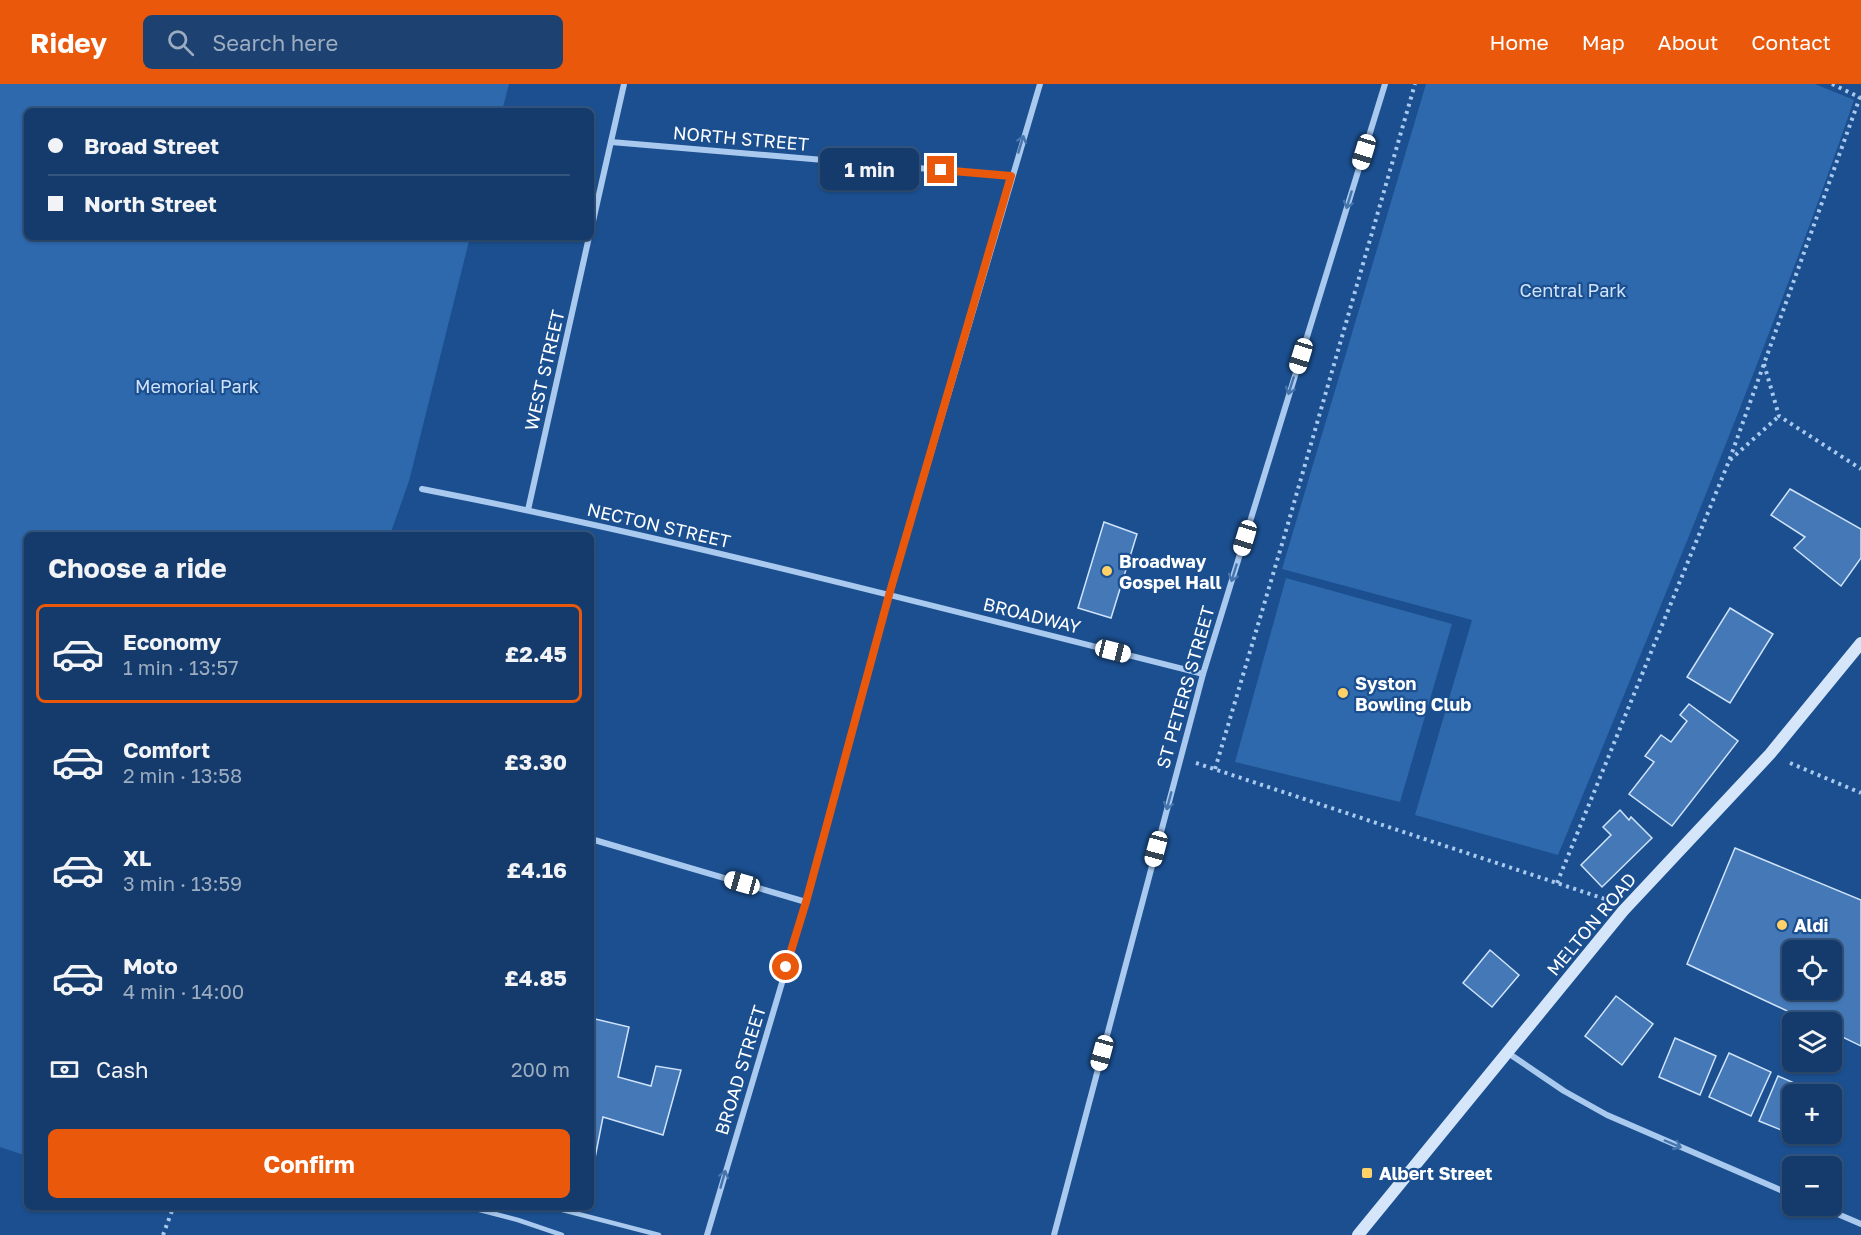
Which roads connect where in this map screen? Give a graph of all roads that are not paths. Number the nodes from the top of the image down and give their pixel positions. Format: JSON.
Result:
{"nodes":[{"id":1,"x":624,"y":84,"type":"edge"},
{"id":2,"x":1040,"y":84,"type":"edge"},
{"id":3,"x":1385,"y":84,"type":"edge"},
{"id":4,"x":611,"y":142,"type":"junction"},
{"id":5,"x":1011,"y":176,"type":"junction"},
{"id":6,"x":594,"y":217,"type":"edge"},
{"id":7,"x":588,"y":240,"type":"edge"},
{"id":8,"x":422,"y":489,"type":"dead end"},
{"id":9,"x":528,"y":510,"type":"junction"},
{"id":10,"x":889,"y":595,"type":"junction"},
{"id":11,"x":1861,"y":643,"type":"edge"},
{"id":12,"x":1203,"y":674,"type":"junction"},
{"id":13,"x":594,"y":840,"type":"edge"},
{"id":14,"x":806,"y":902,"type":"junction"},
{"id":15,"x":1508,"y":1053,"type":"junction"},
{"id":16,"x":1782,"y":1191,"type":"edge"},
{"id":17,"x":480,"y":1210,"type":"edge"},
{"id":18,"x":563,"y":1210,"type":"edge"},
{"id":19,"x":1842,"y":1216,"type":"edge"},
{"id":20,"x":1861,"y":1224,"type":"edge"},
{"id":21,"x":562,"y":1235,"type":"edge"},
{"id":22,"x":659,"y":1235,"type":"edge"},
{"id":23,"x":707,"y":1235,"type":"edge"},
{"id":24,"x":1054,"y":1235,"type":"edge"},
{"id":25,"x":1358,"y":1235,"type":"edge"}],
"edges":[{"from":1,"to":4,"type":"street"},
{"from":5,"to":2,"type":"street","name":"BROAD STREET","one_way":true},
{"from":3,"to":12,"type":"street","name":"ST PETERS STREET","one_way":true},
{"from":4,"to":5,"type":"street","name":"NORTH STREET"},
{"from":4,"to":6,"type":"street"},
{"from":5,"to":10,"type":"street","name":"BROAD STREET"},
{"from":7,"to":9,"type":"street","name":"WEST STREET"},
{"from":8,"to":9,"type":"street","name":"NECTON STREET"},
{"from":9,"to":10,"type":"street","name":"NECTON STREET"},
{"from":10,"to":12,"type":"street","name":"BROADWAY"},
{"from":10,"to":14,"type":"street","name":"BROAD STREET"},
{"from":11,"to":15,"type":"street","name":"MELTON ROAD"},
{"from":12,"to":24,"type":"street","name":"ST PETERS STREET","one_way":true},
{"from":13,"to":14,"type":"street"},
{"from":23,"to":14,"type":"street","name":"BROAD STREET","one_way":true},
{"from":15,"to":16,"type":"street","one_way":true},
{"from":15,"to":25,"type":"street","name":"MELTON ROAD"},
{"from":17,"to":21,"type":"lane"},
{"from":18,"to":22,"type":"lane"},
{"from":19,"to":20,"type":"street"}]}
